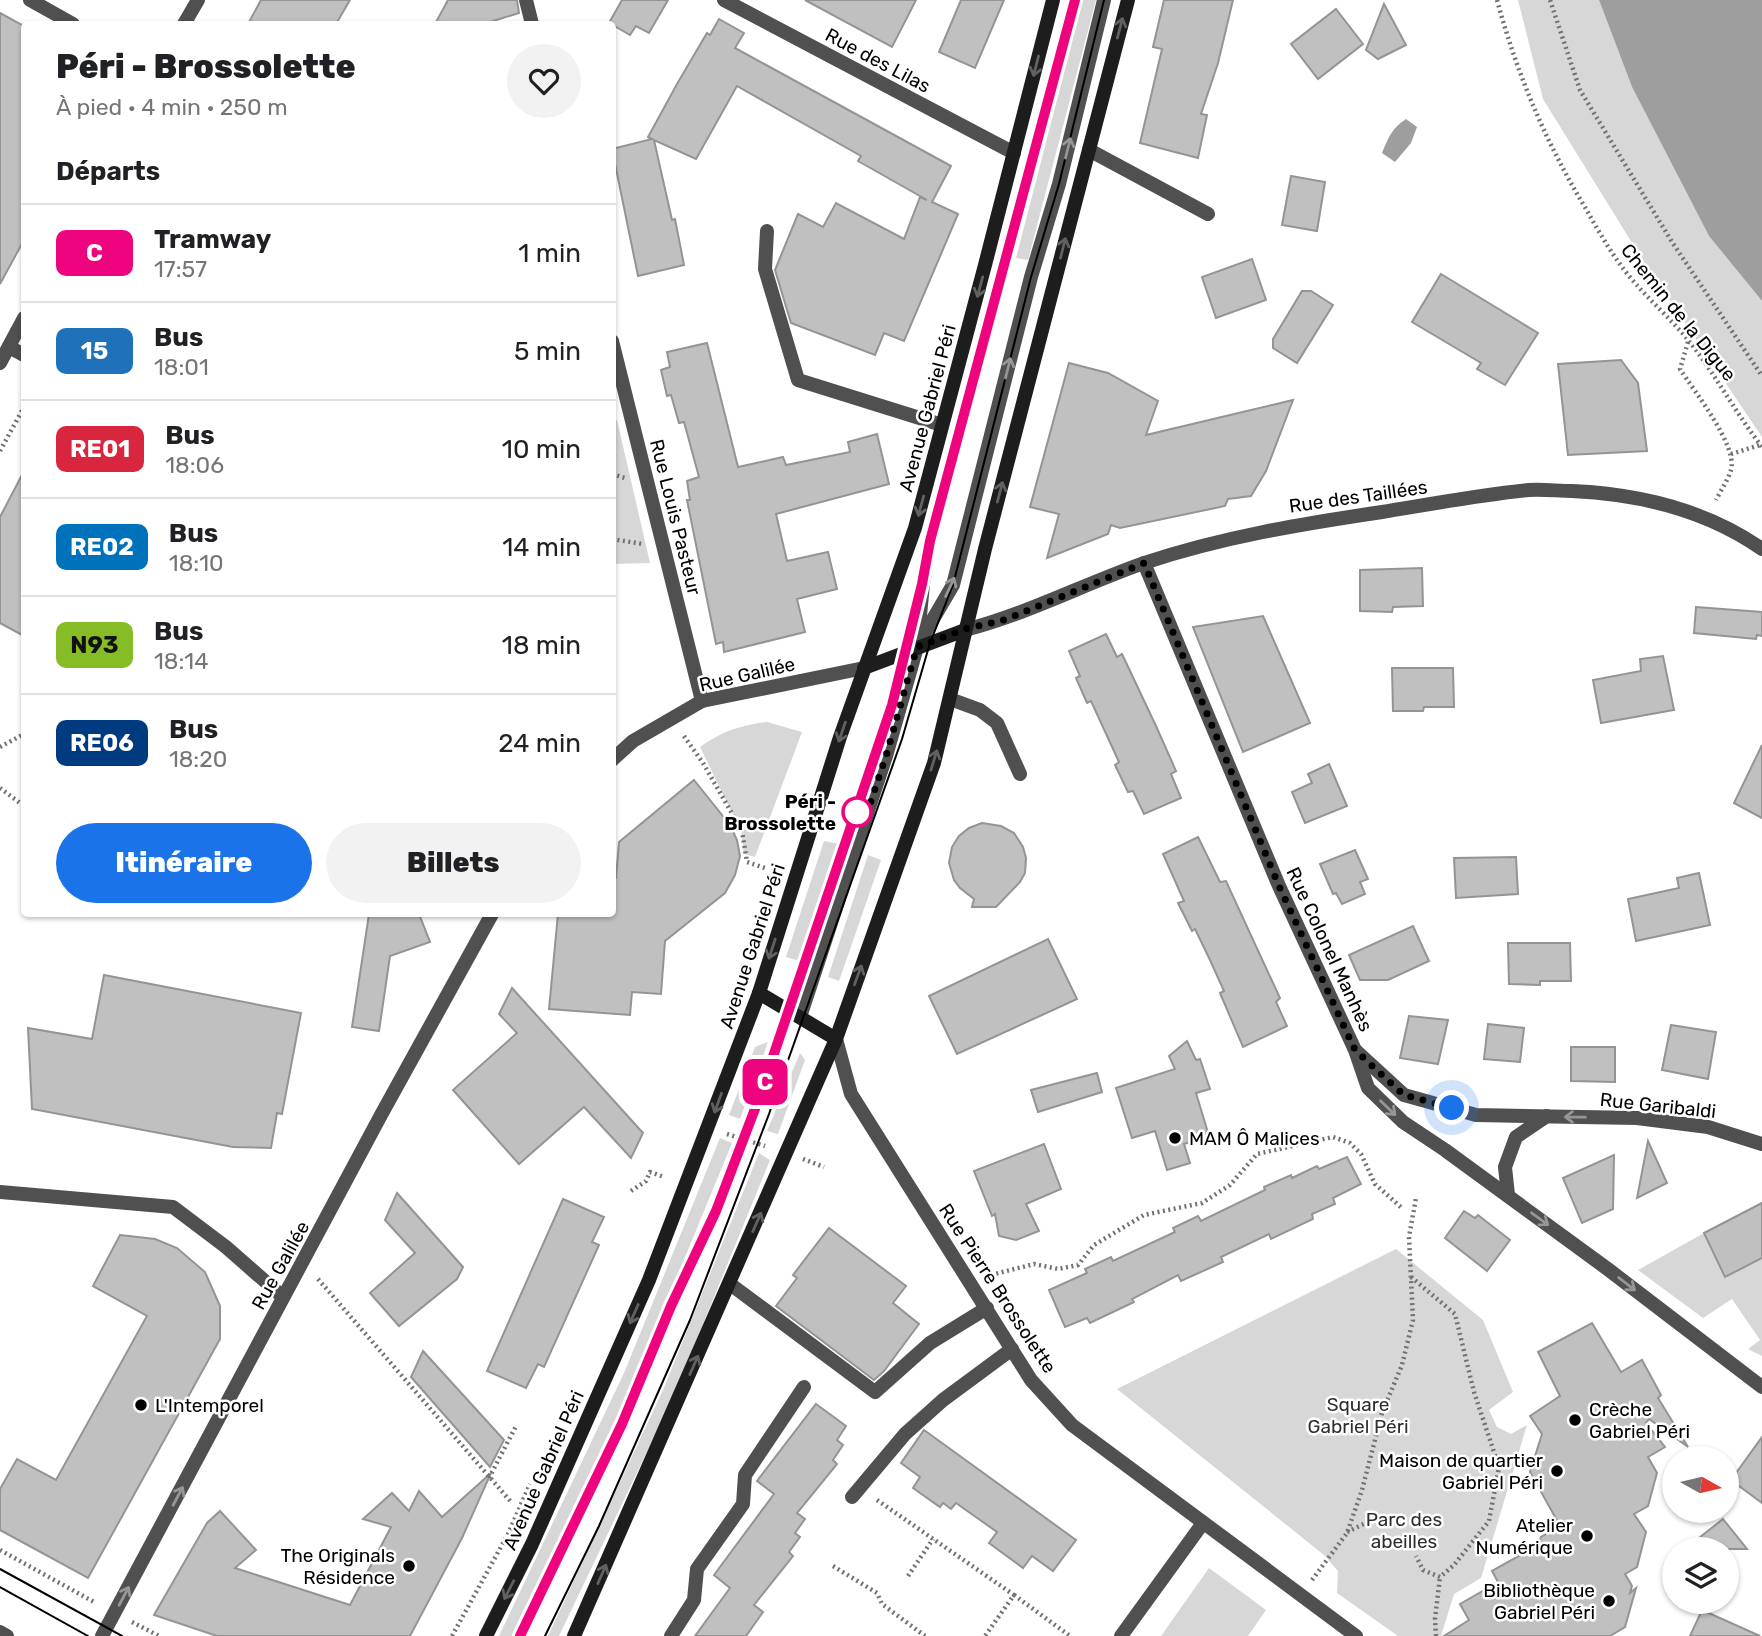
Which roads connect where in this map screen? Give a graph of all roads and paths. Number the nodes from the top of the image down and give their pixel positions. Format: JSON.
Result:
{"nodes":[{"id":1,"x":30,"y":0,"type":"edge"},
{"id":2,"x":198,"y":0,"type":"edge"},
{"id":3,"x":526,"y":0,"type":"edge"},
{"id":4,"x":724,"y":0,"type":"edge"},
{"id":5,"x":1053,"y":0,"type":"edge"},
{"id":6,"x":1075,"y":0,"type":"edge"},
{"id":7,"x":1104,"y":0,"type":"edge"},
{"id":8,"x":1128,"y":0,"type":"edge"},
{"id":9,"x":1497,"y":0,"type":"edge"},
{"id":10,"x":1550,"y":0,"type":"edge"},
{"id":11,"x":68,"y":21,"type":"edge"},
{"id":12,"x":186,"y":21,"type":"edge"},
{"id":13,"x":531,"y":21,"type":"edge"},
{"id":14,"x":1089,"y":150,"type":"junction"},
{"id":15,"x":1014,"y":153,"type":"junction"},
{"id":16,"x":1208,"y":214,"type":"dead end"},
{"id":17,"x":767,"y":231,"type":"dead end"},
{"id":18,"x":21,"y":324,"type":"edge"},
{"id":19,"x":1688,"y":341,"type":"junction"},
{"id":20,"x":9,"y":347,"type":"junction"},
{"id":21,"x":21,"y":353,"type":"edge"},
{"id":22,"x":616,"y":357,"type":"edge"},
{"id":23,"x":0,"y":363,"type":"edge"},
{"id":24,"x":1762,"y":376,"type":"edge"},
{"id":25,"x":21,"y":412,"type":"edge"},
{"id":26,"x":942,"y":425,"type":"junction"},
{"id":27,"x":1761,"y":446,"type":"edge"},
{"id":28,"x":0,"y":451,"type":"edge"},
{"id":29,"x":1731,"y":454,"type":"junction"},
{"id":30,"x":1707,"y":518,"type":"junction"},
{"id":31,"x":1762,"y":548,"type":"edge"},
{"id":32,"x":1144,"y":563,"type":"junction"},
{"id":33,"x":965,"y":629,"type":"junction"},
{"id":34,"x":917,"y":647,"type":"junction"},
{"id":35,"x":864,"y":668,"type":"junction"},
{"id":36,"x":950,"y":699,"type":"junction"},
{"id":37,"x":702,"y":701,"type":"junction"},
{"id":38,"x":671,"y":719,"type":"junction"},
{"id":39,"x":21,"y":736,"type":"edge"},
{"id":40,"x":0,"y":747,"type":"edge"},
{"id":41,"x":616,"y":756,"type":"edge"},
{"id":42,"x":1020,"y":774,"type":"dead end"},
{"id":43,"x":0,"y":788,"type":"edge"},
{"id":44,"x":21,"y":804,"type":"edge"},
{"id":45,"x":765,"y":868,"type":"dead end"},
{"id":46,"x":490,"y":917,"type":"edge"},
{"id":47,"x":759,"y":993,"type":"junction"},
{"id":48,"x":800,"y":1017,"type":"junction"},
{"id":49,"x":835,"y":1039,"type":"junction"},
{"id":50,"x":1355,"y":1050,"type":"junction"},
{"id":51,"x":1547,"y":1116,"type":"junction"},
{"id":52,"x":709,"y":1128,"type":"junction"},
{"id":53,"x":1762,"y":1144,"type":"edge"},
{"id":54,"x":787,"y":1153,"type":"junction"},
{"id":55,"x":824,"y":1167,"type":"dead end"},
{"id":56,"x":664,"y":1177,"type":"dead end"},
{"id":57,"x":631,"y":1191,"type":"dead end"},
{"id":58,"x":0,"y":1192,"type":"edge"},
{"id":59,"x":1507,"y":1195,"type":"junction"},
{"id":60,"x":1416,"y":1198,"type":"dead end"},
{"id":61,"x":1403,"y":1209,"type":"dead end"},
{"id":62,"x":303,"y":1262,"type":"junction"},
{"id":63,"x":1410,"y":1277,"type":"junction"},
{"id":64,"x":969,"y":1279,"type":"junction"},
{"id":65,"x":730,"y":1284,"type":"junction"},
{"id":66,"x":283,"y":1297,"type":"junction"},
{"id":67,"x":987,"y":1308,"type":"junction"},
{"id":68,"x":1012,"y":1349,"type":"junction"},
{"id":69,"x":804,"y":1387,"type":"dead end"},
{"id":70,"x":1762,"y":1387,"type":"edge"},
{"id":71,"x":516,"y":1426,"type":"dead end"},
{"id":72,"x":489,"y":1478,"type":"junction"},
{"id":73,"x":530,"y":1484,"type":"dead end"},
{"id":74,"x":856,"y":1492,"type":"joint"},
{"id":75,"x":512,"y":1503,"type":"dead end"},
{"id":76,"x":1368,"y":1522,"type":"dead end"},
{"id":77,"x":1203,"y":1523,"type":"junction"},
{"id":78,"x":1347,"y":1533,"type":"junction"},
{"id":79,"x":933,"y":1539,"type":"junction"},
{"id":80,"x":0,"y":1549,"type":"edge"},
{"id":81,"x":1416,"y":1556,"type":"dead end"},
{"id":82,"x":833,"y":1566,"type":"dead end"},
{"id":83,"x":908,"y":1576,"type":"dead end"},
{"id":84,"x":1440,"y":1577,"type":"junction"},
{"id":85,"x":1014,"y":1595,"type":"junction"},
{"id":86,"x":1300,"y":1595,"type":"junction"},
{"id":87,"x":94,"y":1602,"type":"dead end"},
{"id":88,"x":126,"y":1619,"type":"dead end"},
{"id":89,"x":0,"y":1632,"type":"edge"},
{"id":90,"x":7,"y":1636,"type":"edge"},
{"id":91,"x":102,"y":1636,"type":"edge"},
{"id":92,"x":159,"y":1636,"type":"edge"},
{"id":93,"x":452,"y":1636,"type":"edge"},
{"id":94,"x":486,"y":1636,"type":"edge"},
{"id":95,"x":574,"y":1636,"type":"edge"},
{"id":96,"x":671,"y":1636,"type":"edge"},
{"id":97,"x":925,"y":1636,"type":"edge"},
{"id":98,"x":985,"y":1636,"type":"edge"},
{"id":99,"x":1070,"y":1636,"type":"edge"},
{"id":100,"x":1121,"y":1636,"type":"edge"},
{"id":101,"x":1356,"y":1636,"type":"edge"},
{"id":102,"x":1436,"y":1636,"type":"edge"}],
"edges":[{"from":1,"to":11,"type":"street"},
{"from":2,"to":12,"type":"street"},
{"from":3,"to":13,"type":"street"},
{"from":4,"to":15,"type":"street","name":"Rue des Lilas"},
{"from":5,"to":15,"type":"main road","name":"Avenue Gabriel Péri","one_way":true},
{"from":6,"to":34,"type":"street","name":"Avenue Gabriel Péri"},
{"from":34,"to":7,"type":"street","name":"Avenue Gabriel Péri","one_way":true},
{"from":14,"to":8,"type":"main road","one_way":true},
{"from":9,"to":19,"type":"path","name":"Chemin de la Digue"},
{"from":10,"to":24,"type":"path"},
{"from":14,"to":16,"type":"street"},
{"from":33,"to":14,"type":"main road","one_way":true},
{"from":15,"to":26,"type":"main road","name":"Avenue Gabriel Péri","one_way":true},
{"from":17,"to":26,"type":"street"},
{"from":18,"to":20,"type":"street"},
{"from":19,"to":27,"type":"path","name":"Chemin de la Digue"},
{"from":19,"to":29,"type":"path"},
{"from":20,"to":21,"type":"street"},
{"from":20,"to":23,"type":"street"},
{"from":22,"to":37,"type":"street","name":"Rue Louis Pasteur"},
{"from":25,"to":28,"type":"path"},
{"from":26,"to":35,"type":"main road","name":"Avenue Gabriel Péri","one_way":true},
{"from":27,"to":29,"type":"path"},
{"from":29,"to":30,"type":"path"},
{"from":30,"to":31,"type":"street","name":"Rue des Taillées"},
{"from":30,"to":32,"type":"street","name":"Rue des Taillées"},
{"from":32,"to":33,"type":"street","name":"Rue des Taillées"},
{"from":32,"to":50,"type":"street","name":"Rue Colonel Manhès"},
{"from":33,"to":34,"type":"main road"},
{"from":33,"to":36,"type":"main road"},
{"from":34,"to":35,"type":"main road"},
{"from":34,"to":48,"type":"street","name":"Avenue Gabriel Péri"},
{"from":35,"to":37,"type":"street","name":"Rue Galilée"},
{"from":35,"to":47,"type":"main road","name":"Avenue Gabriel Péri","one_way":true},
{"from":36,"to":42,"type":"street"},
{"from":49,"to":36,"type":"main road","one_way":true},
{"from":37,"to":38,"type":"street","name":"Rue Galilée"},
{"from":38,"to":41,"type":"street","name":"Rue Galilée"},
{"from":38,"to":45,"type":"path"},
{"from":39,"to":40,"type":"path"},
{"from":43,"to":44,"type":"path"},
{"from":46,"to":62,"type":"street","name":"Rue Galilée"},
{"from":47,"to":48,"type":"main road"},
{"from":47,"to":52,"type":"main road","name":"Avenue Gabriel Péri","one_way":true},
{"from":48,"to":49,"type":"main road"},
{"from":49,"to":54,"type":"main road"},
{"from":49,"to":64,"type":"street","name":"Rue Pierre Brossolette"},
{"from":50,"to":51,"type":"street","name":"Rue Garibaldi"},
{"from":50,"to":59,"type":"street","name":"Rue Colonel Manhès","one_way":true},
{"from":53,"to":51,"type":"street","name":"Rue Garibaldi","one_way":true},
{"from":51,"to":59,"type":"street"},
{"from":52,"to":54,"type":"path"},
{"from":52,"to":94,"type":"main road","name":"Avenue Gabriel Péri","one_way":true},
{"from":54,"to":55,"type":"path"},
{"from":65,"to":54,"type":"main road","one_way":true},
{"from":56,"to":57,"type":"path"},
{"from":58,"to":66,"type":"street"},
{"from":59,"to":70,"type":"street","name":"Rue Colonel Manhès","one_way":true},
{"from":60,"to":63,"type":"path"},
{"from":61,"to":64,"type":"path"},
{"from":62,"to":66,"type":"street","name":"Rue Galilée"},
{"from":62,"to":72,"type":"path"},
{"from":63,"to":78,"type":"path"},
{"from":63,"to":84,"type":"path"},
{"from":64,"to":67,"type":"street","name":"Rue Pierre Brossolette"},
{"from":65,"to":67,"type":"street"},
{"from":95,"to":65,"type":"main road","one_way":true},
{"from":91,"to":66,"type":"street","name":"Rue Galilée","one_way":true},
{"from":67,"to":68,"type":"street","name":"Rue Pierre Brossolette"},
{"from":68,"to":74,"type":"street"},
{"from":68,"to":77,"type":"street","name":"Rue Pierre Brossolette"},
{"from":69,"to":96,"type":"street"},
{"from":71,"to":72,"type":"path"},
{"from":72,"to":75,"type":"path"},
{"from":73,"to":93,"type":"path"},
{"from":74,"to":79,"type":"path"},
{"from":76,"to":78,"type":"path"},
{"from":77,"to":86,"type":"street","name":"Rue Pierre Brossolette"},
{"from":77,"to":100,"type":"street"},
{"from":78,"to":86,"type":"path"},
{"from":79,"to":83,"type":"path"},
{"from":79,"to":85,"type":"path"},
{"from":80,"to":87,"type":"path"},
{"from":81,"to":84,"type":"path"},
{"from":82,"to":97,"type":"path"},
{"from":84,"to":102,"type":"path"},
{"from":85,"to":98,"type":"path"},
{"from":85,"to":99,"type":"path"},
{"from":86,"to":101,"type":"street","name":"Rue Pierre Brossolette"},
{"from":88,"to":92,"type":"path"},
{"from":89,"to":90,"type":"street"}]}
